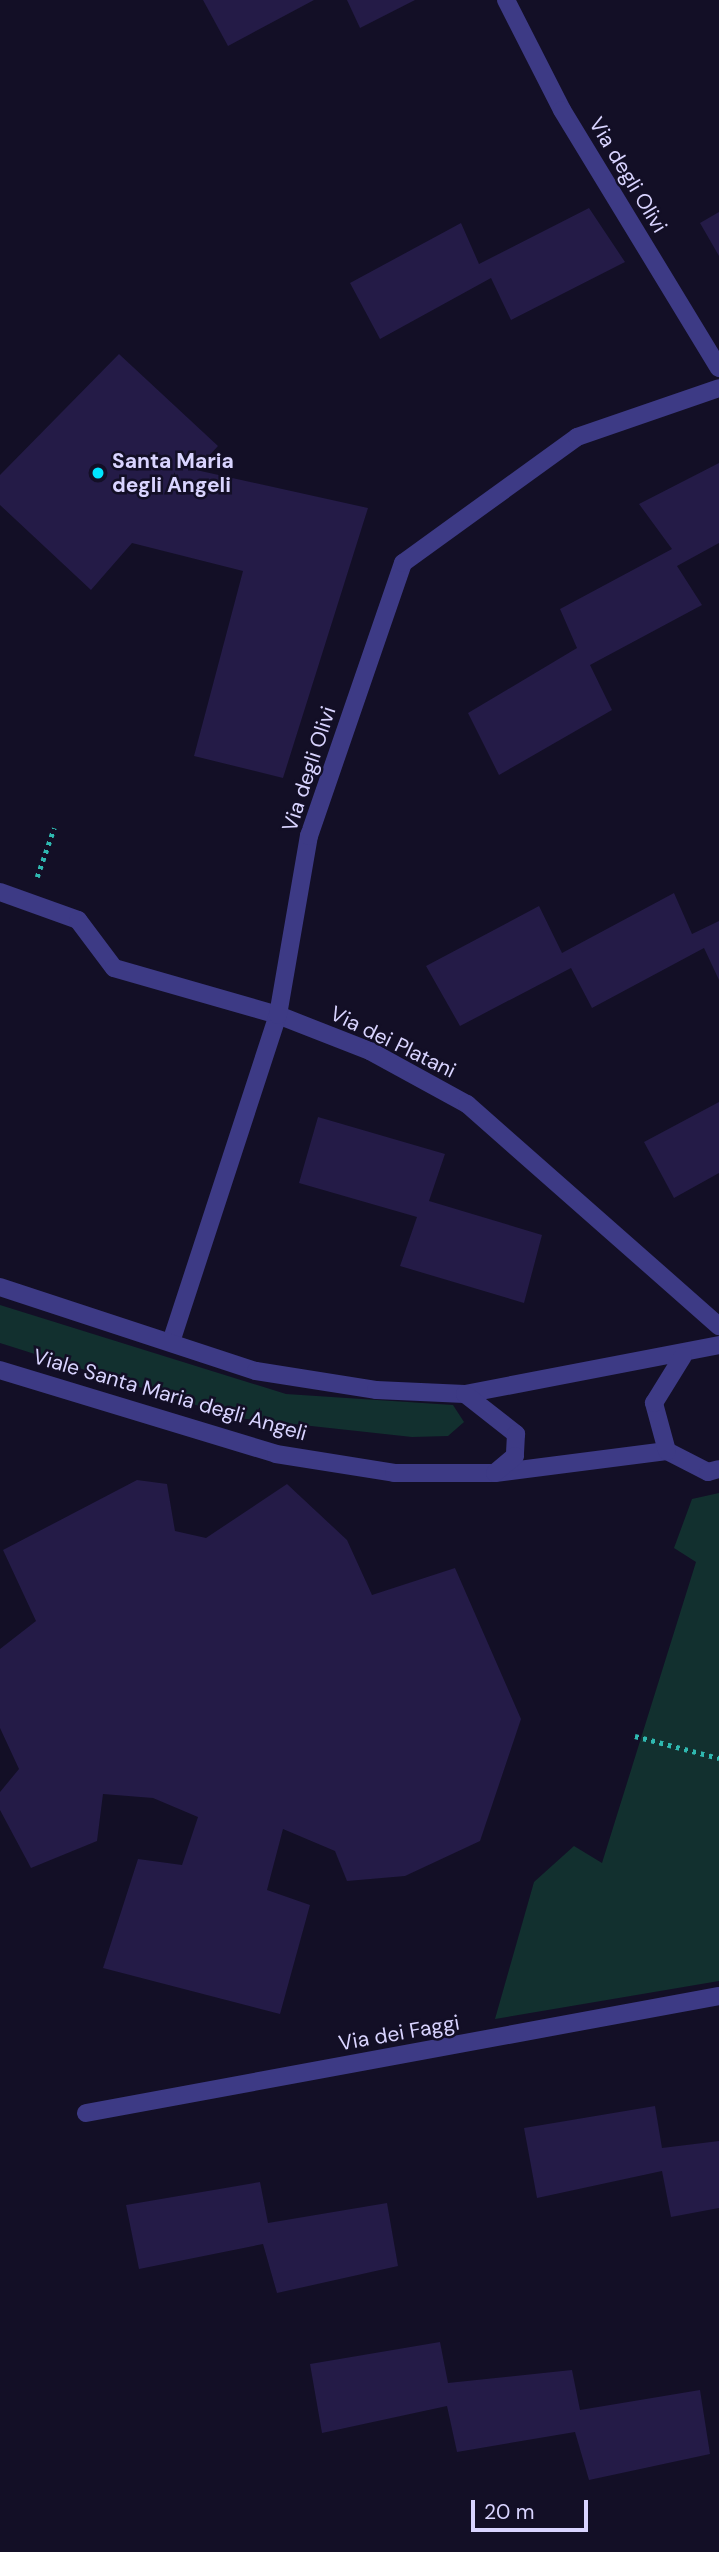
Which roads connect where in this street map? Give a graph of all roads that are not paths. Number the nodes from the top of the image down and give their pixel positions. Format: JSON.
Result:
{"nodes":[{"id":1,"x":506,"y":0,"type":"edge"},
{"id":2,"x":719,"y":368,"type":"edge"},
{"id":3,"x":719,"y":388,"type":"edge"},
{"id":4,"x":0,"y":892,"type":"edge"},
{"id":5,"x":278,"y":1015,"type":"junction"},
{"id":6,"x":0,"y":1287,"type":"edge"},
{"id":7,"x":719,"y":1326,"type":"edge"},
{"id":8,"x":172,"y":1342,"type":"junction"},
{"id":9,"x":719,"y":1345,"type":"edge"},
{"id":10,"x":682,"y":1356,"type":"junction"},
{"id":11,"x":0,"y":1370,"type":"edge"},
{"id":12,"x":465,"y":1394,"type":"junction"},
{"id":13,"x":667,"y":1451,"type":"junction"},
{"id":14,"x":719,"y":1469,"type":"edge"},
{"id":15,"x":495,"y":1473,"type":"junction"},
{"id":16,"x":719,"y":1996,"type":"edge"},
{"id":17,"x":86,"y":2113,"type":"dead end"}],
"edges":[{"from":1,"to":2,"type":"street","name":"Via degli Olivi"},
{"from":3,"to":5,"type":"street","name":"Via degli Olivi"},
{"from":4,"to":5,"type":"street","name":"Via dei Platani"},
{"from":5,"to":7,"type":"street","name":"Via dei Platani"},
{"from":5,"to":8,"type":"street","name":"Via degli Olivi"},
{"from":6,"to":8,"type":"street"},
{"from":8,"to":12,"type":"street"},
{"from":9,"to":10,"type":"street"},
{"from":10,"to":12,"type":"street"},
{"from":10,"to":13,"type":"street"},
{"from":11,"to":15,"type":"street","name":"Viale Santa Maria degli Angeli"},
{"from":12,"to":15,"type":"street"},
{"from":13,"to":14,"type":"street"},
{"from":13,"to":15,"type":"street","name":"Viale Santa Maria degli Angeli"},
{"from":16,"to":17,"type":"street","name":"Via dei Faggi"}]}
